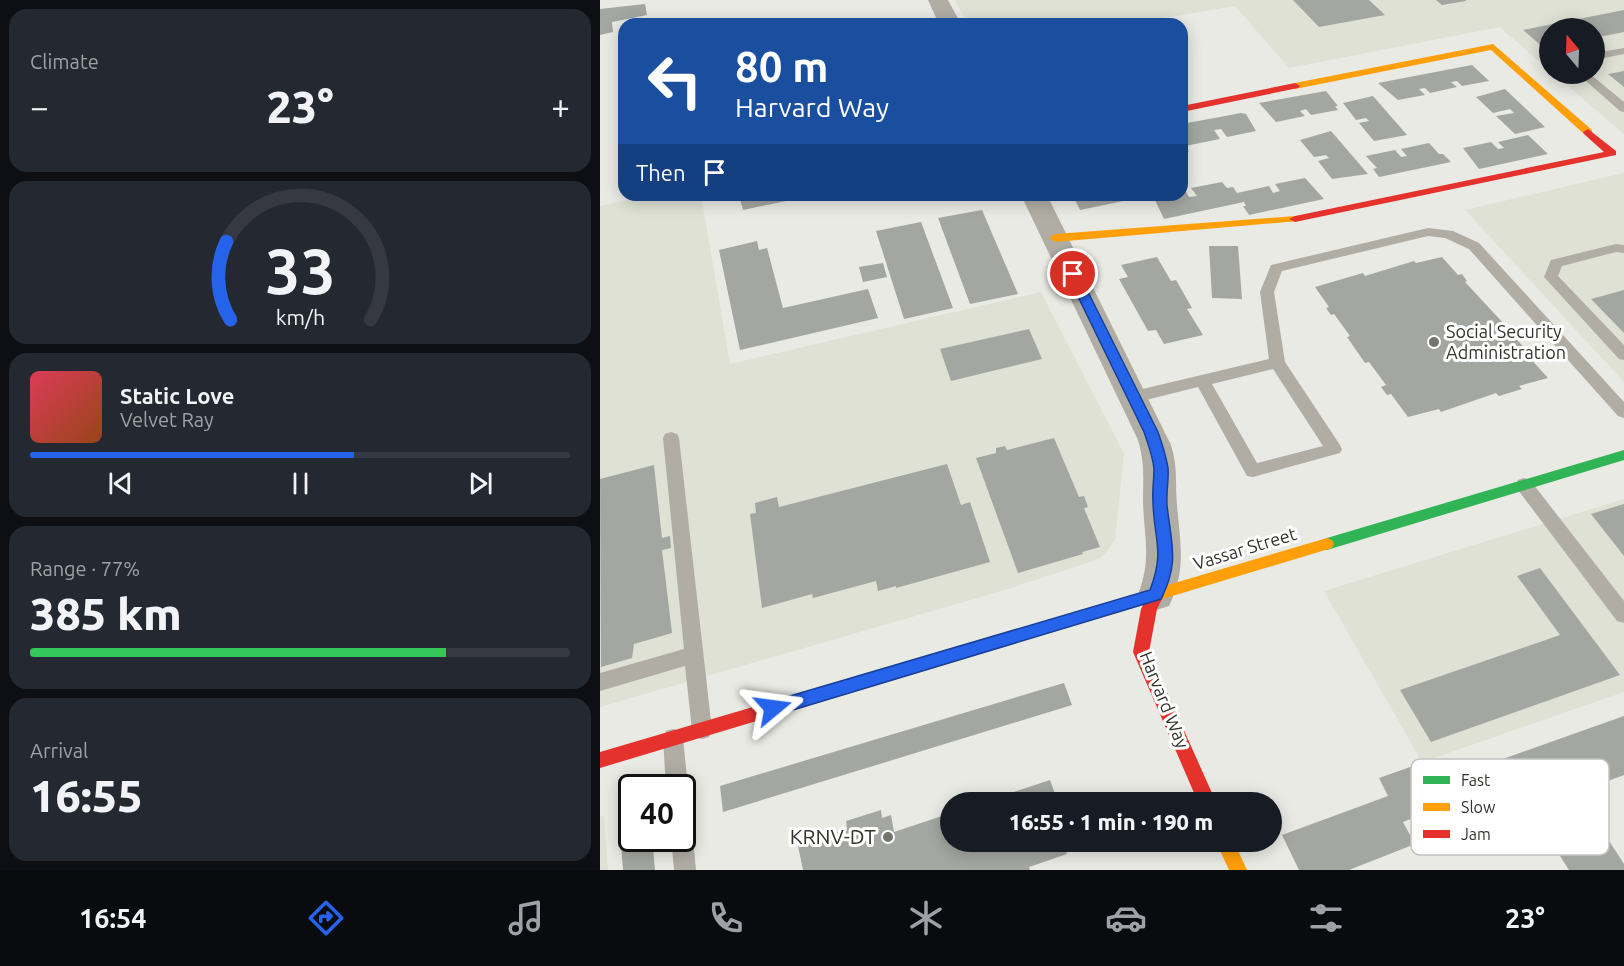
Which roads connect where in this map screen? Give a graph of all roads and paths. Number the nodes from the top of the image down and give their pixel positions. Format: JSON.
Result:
{"nodes":[{"id":1,"x":938,"y":0,"type":"edge"},
{"id":2,"x":947,"y":18,"type":"edge"},
{"id":3,"x":1624,"y":51,"type":"edge"},
{"id":4,"x":1605,"y":55,"type":"edge"},
{"id":5,"x":1596,"y":84,"type":"edge"},
{"id":6,"x":1188,"y":108,"type":"edge"},
{"id":7,"x":1624,"y":108,"type":"edge"},
{"id":8,"x":1037,"y":201,"type":"edge"},
{"id":9,"x":1055,"y":238,"type":"junction"},
{"id":10,"x":1624,"y":249,"type":"edge"},
{"id":11,"x":1624,"y":355,"type":"edge"},
{"id":12,"x":1276,"y":363,"type":"junction"},
{"id":13,"x":1202,"y":381,"type":"junction"},
{"id":14,"x":1134,"y":397,"type":"junction"},
{"id":15,"x":1624,"y":412,"type":"edge"},
{"id":16,"x":671,"y":438,"type":"dead end"},
{"id":17,"x":1624,"y":455,"type":"edge"},
{"id":18,"x":1524,"y":485,"type":"junction"},
{"id":19,"x":1156,"y":595,"type":"junction"},
{"id":20,"x":1624,"y":615,"type":"edge"},
{"id":21,"x":694,"y":655,"type":"junction"},
{"id":22,"x":600,"y":682,"type":"edge"},
{"id":23,"x":702,"y":730,"type":"junction"},
{"id":24,"x":673,"y":738,"type":"junction"},
{"id":25,"x":600,"y":760,"type":"edge"},
{"id":26,"x":676,"y":774,"type":"edge"},
{"id":27,"x":1203,"y":792,"type":"edge"},
{"id":28,"x":683,"y":852,"type":"edge"},
{"id":29,"x":1230,"y":852,"type":"edge"},
{"id":30,"x":685,"y":870,"type":"edge"},
{"id":31,"x":1238,"y":870,"type":"edge"}],
"edges":[{"from":1,"to":2,"type":"street"},
{"from":3,"to":4,"type":"lane"},
{"from":5,"to":7,"type":"lane"},
{"from":6,"to":9,"type":"street"},
{"from":8,"to":9,"type":"street","name":"Harvard Way"},
{"from":9,"to":14,"type":"street","name":"Harvard Way"},
{"from":10,"to":11,"type":"lane"},
{"from":12,"to":13,"type":"lane"},
{"from":12,"to":13,"type":"lane"},
{"from":12,"to":15,"type":"lane"},
{"from":13,"to":14,"type":"lane"},
{"from":14,"to":19,"type":"street","name":"Harvard Way"},
{"from":16,"to":21,"type":"lane"},
{"from":17,"to":18,"type":"street","name":"Vassar Street"},
{"from":18,"to":19,"type":"street","name":"Vassar Street"},
{"from":18,"to":20,"type":"lane"},
{"from":19,"to":23,"type":"street","name":"Vassar Street"},
{"from":19,"to":27,"type":"street","name":"Harvard Way"},
{"from":21,"to":22,"type":"lane"},
{"from":21,"to":23,"type":"lane"},
{"from":23,"to":24,"type":"street","name":"Vassar Street"},
{"from":24,"to":25,"type":"street","name":"Vassar Street"},
{"from":24,"to":26,"type":"lane"},
{"from":28,"to":30,"type":"lane"},
{"from":29,"to":31,"type":"street"}]}
